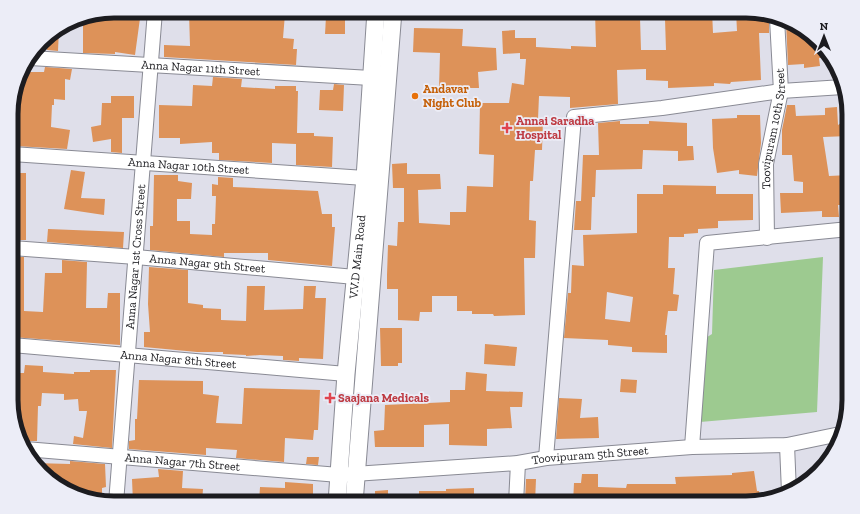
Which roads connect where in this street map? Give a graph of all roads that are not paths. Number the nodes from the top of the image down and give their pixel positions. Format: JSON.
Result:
{"nodes":[{"id":1,"x":154,"y":18,"type":"edge"},
{"id":2,"x":375,"y":18,"type":"edge"},
{"id":3,"x":392,"y":18,"type":"edge"},
{"id":4,"x":777,"y":23,"type":"edge"},
{"id":5,"x":35,"y":58,"type":"edge"},
{"id":6,"x":151,"y":66,"type":"junction"},
{"id":7,"x":371,"y":78,"type":"junction"},
{"id":8,"x":838,"y":87,"type":"edge"},
{"id":9,"x":781,"y":91,"type":"junction"},
{"id":10,"x":18,"y":154,"type":"edge"},
{"id":11,"x":143,"y":163,"type":"junction"},
{"id":12,"x":365,"y":178,"type":"junction"},
{"id":13,"x":842,"y":230,"type":"edge"},
{"id":14,"x":767,"y":238,"type":"junction"},
{"id":15,"x":18,"y":248,"type":"edge"},
{"id":16,"x":136,"y":257,"type":"junction"},
{"id":17,"x":355,"y":277,"type":"junction"},
{"id":18,"x":18,"y":345,"type":"edge"},
{"id":19,"x":128,"y":354,"type":"junction"},
{"id":20,"x":346,"y":374,"type":"junction"},
{"id":21,"x":835,"y":435,"type":"edge"},
{"id":22,"x":787,"y":445,"type":"junction"},
{"id":23,"x":692,"y":447,"type":"junction"},
{"id":24,"x":32,"y":450,"type":"edge"},
{"id":25,"x":120,"y":457,"type":"junction"},
{"id":26,"x":546,"y":458,"type":"junction"},
{"id":27,"x":518,"y":463,"type":"junction"},
{"id":28,"x":348,"y":474,"type":"junction"},
{"id":29,"x":789,"y":486,"type":"edge"},
{"id":30,"x":117,"y":496,"type":"edge"},
{"id":31,"x":340,"y":496,"type":"edge"},
{"id":32,"x":353,"y":496,"type":"edge"},
{"id":33,"x":516,"y":496,"type":"edge"}],
"edges":[{"from":1,"to":6,"type":"street","name":"Anna Nagar 1st Cross Street"},
{"from":2,"to":7,"type":"main road","name":"V.V.D Main Road"},
{"from":3,"to":28,"type":"main road","name":"V.V.D Main Road"},
{"from":4,"to":9,"type":"street","name":"Toovipuram 10th Street"},
{"from":5,"to":6,"type":"street","name":"Anna Nagar 11th Street"},
{"from":6,"to":7,"type":"street","name":"Anna Nagar 11th Street"},
{"from":6,"to":11,"type":"street","name":"Anna Nagar 1st Cross Street"},
{"from":7,"to":12,"type":"main road","name":"V.V.D Main Road"},
{"from":8,"to":9,"type":"street"},
{"from":9,"to":14,"type":"street","name":"Toovipuram 10th Street"},
{"from":9,"to":26,"type":"street"},
{"from":10,"to":11,"type":"street","name":"Anna Nagar 10th Street"},
{"from":11,"to":12,"type":"street","name":"Anna Nagar 10th Street"},
{"from":11,"to":16,"type":"street","name":"Anna Nagar 1st Cross Street"},
{"from":12,"to":17,"type":"main road","name":"V.V.D Main Road"},
{"from":13,"to":14,"type":"street"},
{"from":14,"to":23,"type":"street"},
{"from":15,"to":16,"type":"street","name":"Anna Nagar 9th Street"},
{"from":16,"to":17,"type":"street","name":"Anna Nagar 9th Street"},
{"from":16,"to":19,"type":"street","name":"Anna Nagar 1st Cross Street"},
{"from":17,"to":20,"type":"main road","name":"V.V.D Main Road"},
{"from":18,"to":19,"type":"street","name":"Anna Nagar 8th Street"},
{"from":19,"to":20,"type":"street","name":"Anna Nagar 8th Street"},
{"from":19,"to":25,"type":"street","name":"Anna Nagar 1st Cross Street"},
{"from":20,"to":28,"type":"main road","name":"V.V.D Main Road"},
{"from":21,"to":22,"type":"street","name":"Toovipuram 5th Street"},
{"from":22,"to":23,"type":"street","name":"Toovipuram 5th Street"},
{"from":22,"to":29,"type":"street"},
{"from":23,"to":26,"type":"street","name":"Toovipuram 5th Street"},
{"from":24,"to":25,"type":"street","name":"Anna Nagar 7th Street"},
{"from":25,"to":28,"type":"street","name":"Anna Nagar 7th Street"},
{"from":25,"to":30,"type":"street","name":"Anna Nagar 1st Cross Street"},
{"from":26,"to":27,"type":"street","name":"Toovipuram 5th Street"},
{"from":27,"to":28,"type":"street","name":"Toovipuram 5th Street"},
{"from":27,"to":33,"type":"street"},
{"from":28,"to":31,"type":"main road","name":"V.V.D Main Road"},
{"from":28,"to":32,"type":"main road","name":"V.V.D Main Road"}]}
